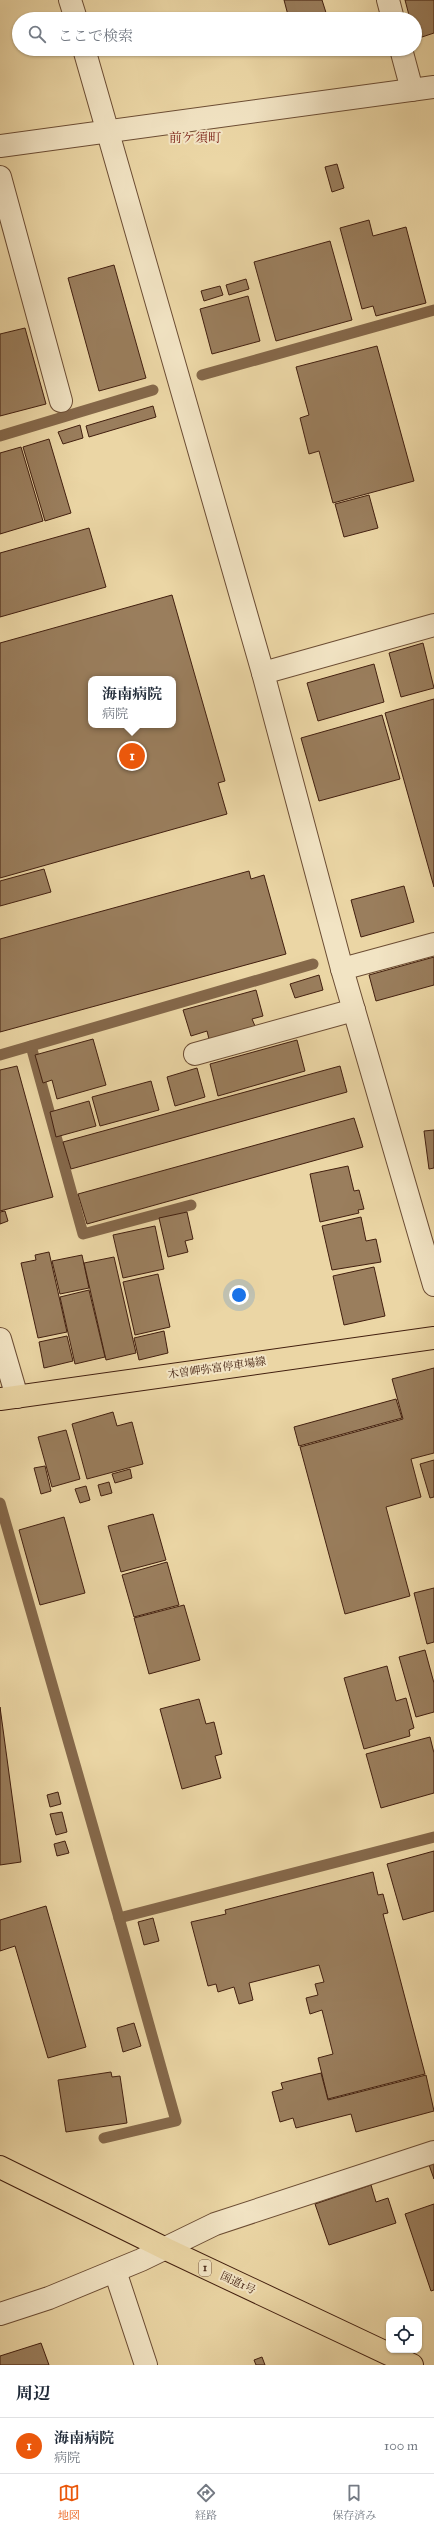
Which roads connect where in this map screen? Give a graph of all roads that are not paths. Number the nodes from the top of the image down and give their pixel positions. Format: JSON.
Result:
{"nodes":[{"id":1,"x":70,"y":0,"type":"edge"},
{"id":2,"x":388,"y":0,"type":"edge"},
{"id":3,"x":74,"y":12,"type":"edge"},
{"id":4,"x":391,"y":12,"type":"edge"},
{"id":5,"x":86,"y":56,"type":"edge"},
{"id":6,"x":403,"y":56,"type":"edge"},
{"id":7,"x":434,"y":87,"type":"edge"},
{"id":8,"x":412,"y":90,"type":"junction"},
{"id":9,"x":107,"y":131,"type":"junction"},
{"id":10,"x":0,"y":146,"type":"edge"},
{"id":11,"x":0,"y":177,"type":"edge"},
{"id":12,"x":61,"y":400,"type":"dead end"},
{"id":13,"x":434,"y":625,"type":"edge"},
{"id":14,"x":262,"y":672,"type":"junction"},
{"id":15,"x":434,"y":944,"type":"edge"},
{"id":16,"x":342,"y":970,"type":"junction"},
{"id":17,"x":354,"y":1010,"type":"junction"},
{"id":18,"x":195,"y":1054,"type":"dead end"},
{"id":19,"x":434,"y":1285,"type":"edge"},
{"id":20,"x":434,"y":1338,"type":"edge"},
{"id":21,"x":0,"y":1339,"type":"edge"},
{"id":22,"x":8,"y":1398,"type":"edge"},
{"id":23,"x":434,"y":2152,"type":"edge"},
{"id":24,"x":0,"y":2167,"type":"edge"},
{"id":25,"x":166,"y":2250,"type":"junction"},
{"id":26,"x":115,"y":2271,"type":"junction"},
{"id":27,"x":0,"y":2314,"type":"edge"},
{"id":28,"x":146,"y":2365,"type":"edge"},
{"id":29,"x":412,"y":2365,"type":"edge"}],
"edges":[{"from":1,"to":3,"type":"street"},
{"from":2,"to":4,"type":"street"},
{"from":5,"to":9,"type":"street"},
{"from":6,"to":8,"type":"street"},
{"from":7,"to":8,"type":"street"},
{"from":8,"to":9,"type":"street"},
{"from":9,"to":10,"type":"street"},
{"from":9,"to":14,"type":"street"},
{"from":11,"to":12,"type":"street"},
{"from":13,"to":14,"type":"street"},
{"from":14,"to":16,"type":"street"},
{"from":15,"to":16,"type":"street"},
{"from":16,"to":17,"type":"street"},
{"from":17,"to":18,"type":"street"},
{"from":17,"to":19,"type":"street"},
{"from":20,"to":22,"type":"main road","name":"木曽岬弥富停車場線"},
{"from":21,"to":22,"type":"street"},
{"from":23,"to":25,"type":"street"},
{"from":24,"to":25,"type":"main road","name":"国道1号","number":"1"},
{"from":25,"to":26,"type":"street"},
{"from":25,"to":29,"type":"main road","name":"国道1号","number":"1"},
{"from":26,"to":27,"type":"street"},
{"from":26,"to":28,"type":"street"}]}
